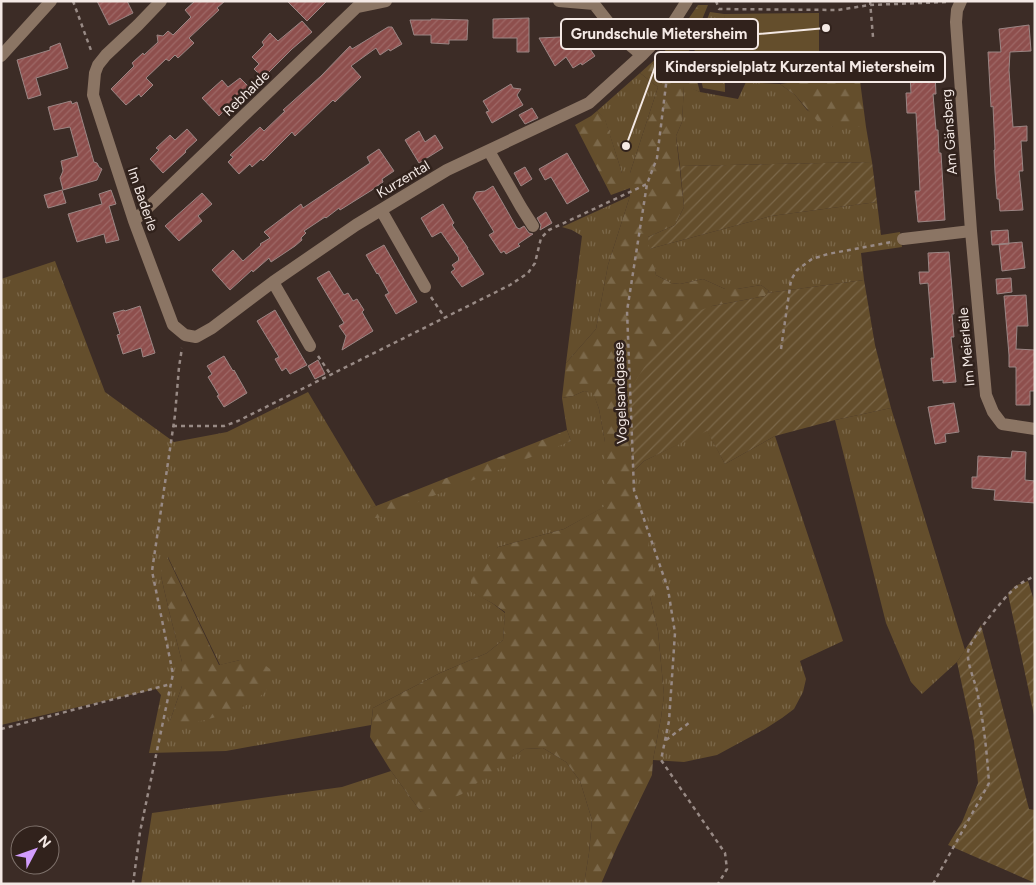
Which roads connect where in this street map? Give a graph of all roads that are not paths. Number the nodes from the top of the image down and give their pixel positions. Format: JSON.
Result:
{"nodes":[{"id":1,"x":52,"y":1,"type":"edge"},
{"id":2,"x":161,"y":1,"type":"edge"},
{"id":3,"x":386,"y":1,"type":"edge"},
{"id":4,"x":559,"y":1,"type":"edge"},
{"id":5,"x":687,"y":1,"type":"edge"},
{"id":6,"x":961,"y":1,"type":"edge"},
{"id":7,"x":595,"y":3,"type":"edge"},
{"id":8,"x":357,"y":4,"type":"edge"},
{"id":9,"x":1,"y":56,"type":"edge"},
{"id":10,"x":642,"y":56,"type":"junction"},
{"id":11,"x":489,"y":150,"type":"junction"},
{"id":12,"x":381,"y":210,"type":"junction"},
{"id":13,"x":134,"y":221,"type":"junction"},
{"id":14,"x":533,"y":226,"type":"dead end"},
{"id":15,"x":971,"y":231,"type":"junction"},
{"id":16,"x":903,"y":239,"type":"road end"},
{"id":17,"x":272,"y":282,"type":"junction"},
{"id":18,"x":425,"y":287,"type":"road end"},
{"id":19,"x":185,"y":334,"type":"joint"},
{"id":20,"x":310,"y":346,"type":"road end"},
{"id":21,"x":1035,"y":429,"type":"edge"}],
"edges":[{"from":1,"to":9,"type":"street"},
{"from":2,"to":13,"type":"street","name":"Im Baderle"},
{"from":3,"to":8,"type":"street","name":"Rebhalde"},
{"from":4,"to":7,"type":"street"},
{"from":5,"to":10,"type":"street","name":"Kurzental"},
{"from":6,"to":15,"type":"street","name":"Am Gänsberg"},
{"from":7,"to":10,"type":"street"},
{"from":8,"to":13,"type":"street","name":"Rebhalde"},
{"from":10,"to":11,"type":"street","name":"Kurzental"},
{"from":11,"to":12,"type":"street","name":"Kurzental"},
{"from":11,"to":14,"type":"street"},
{"from":12,"to":17,"type":"street","name":"Kurzental"},
{"from":12,"to":18,"type":"street"},
{"from":13,"to":19,"type":"street","name":"Im Baderle"},
{"from":15,"to":16,"type":"street"},
{"from":15,"to":21,"type":"street","name":"Im Meierleile"},
{"from":17,"to":19,"type":"street","name":"Kurzental"},
{"from":17,"to":20,"type":"street"}]}
